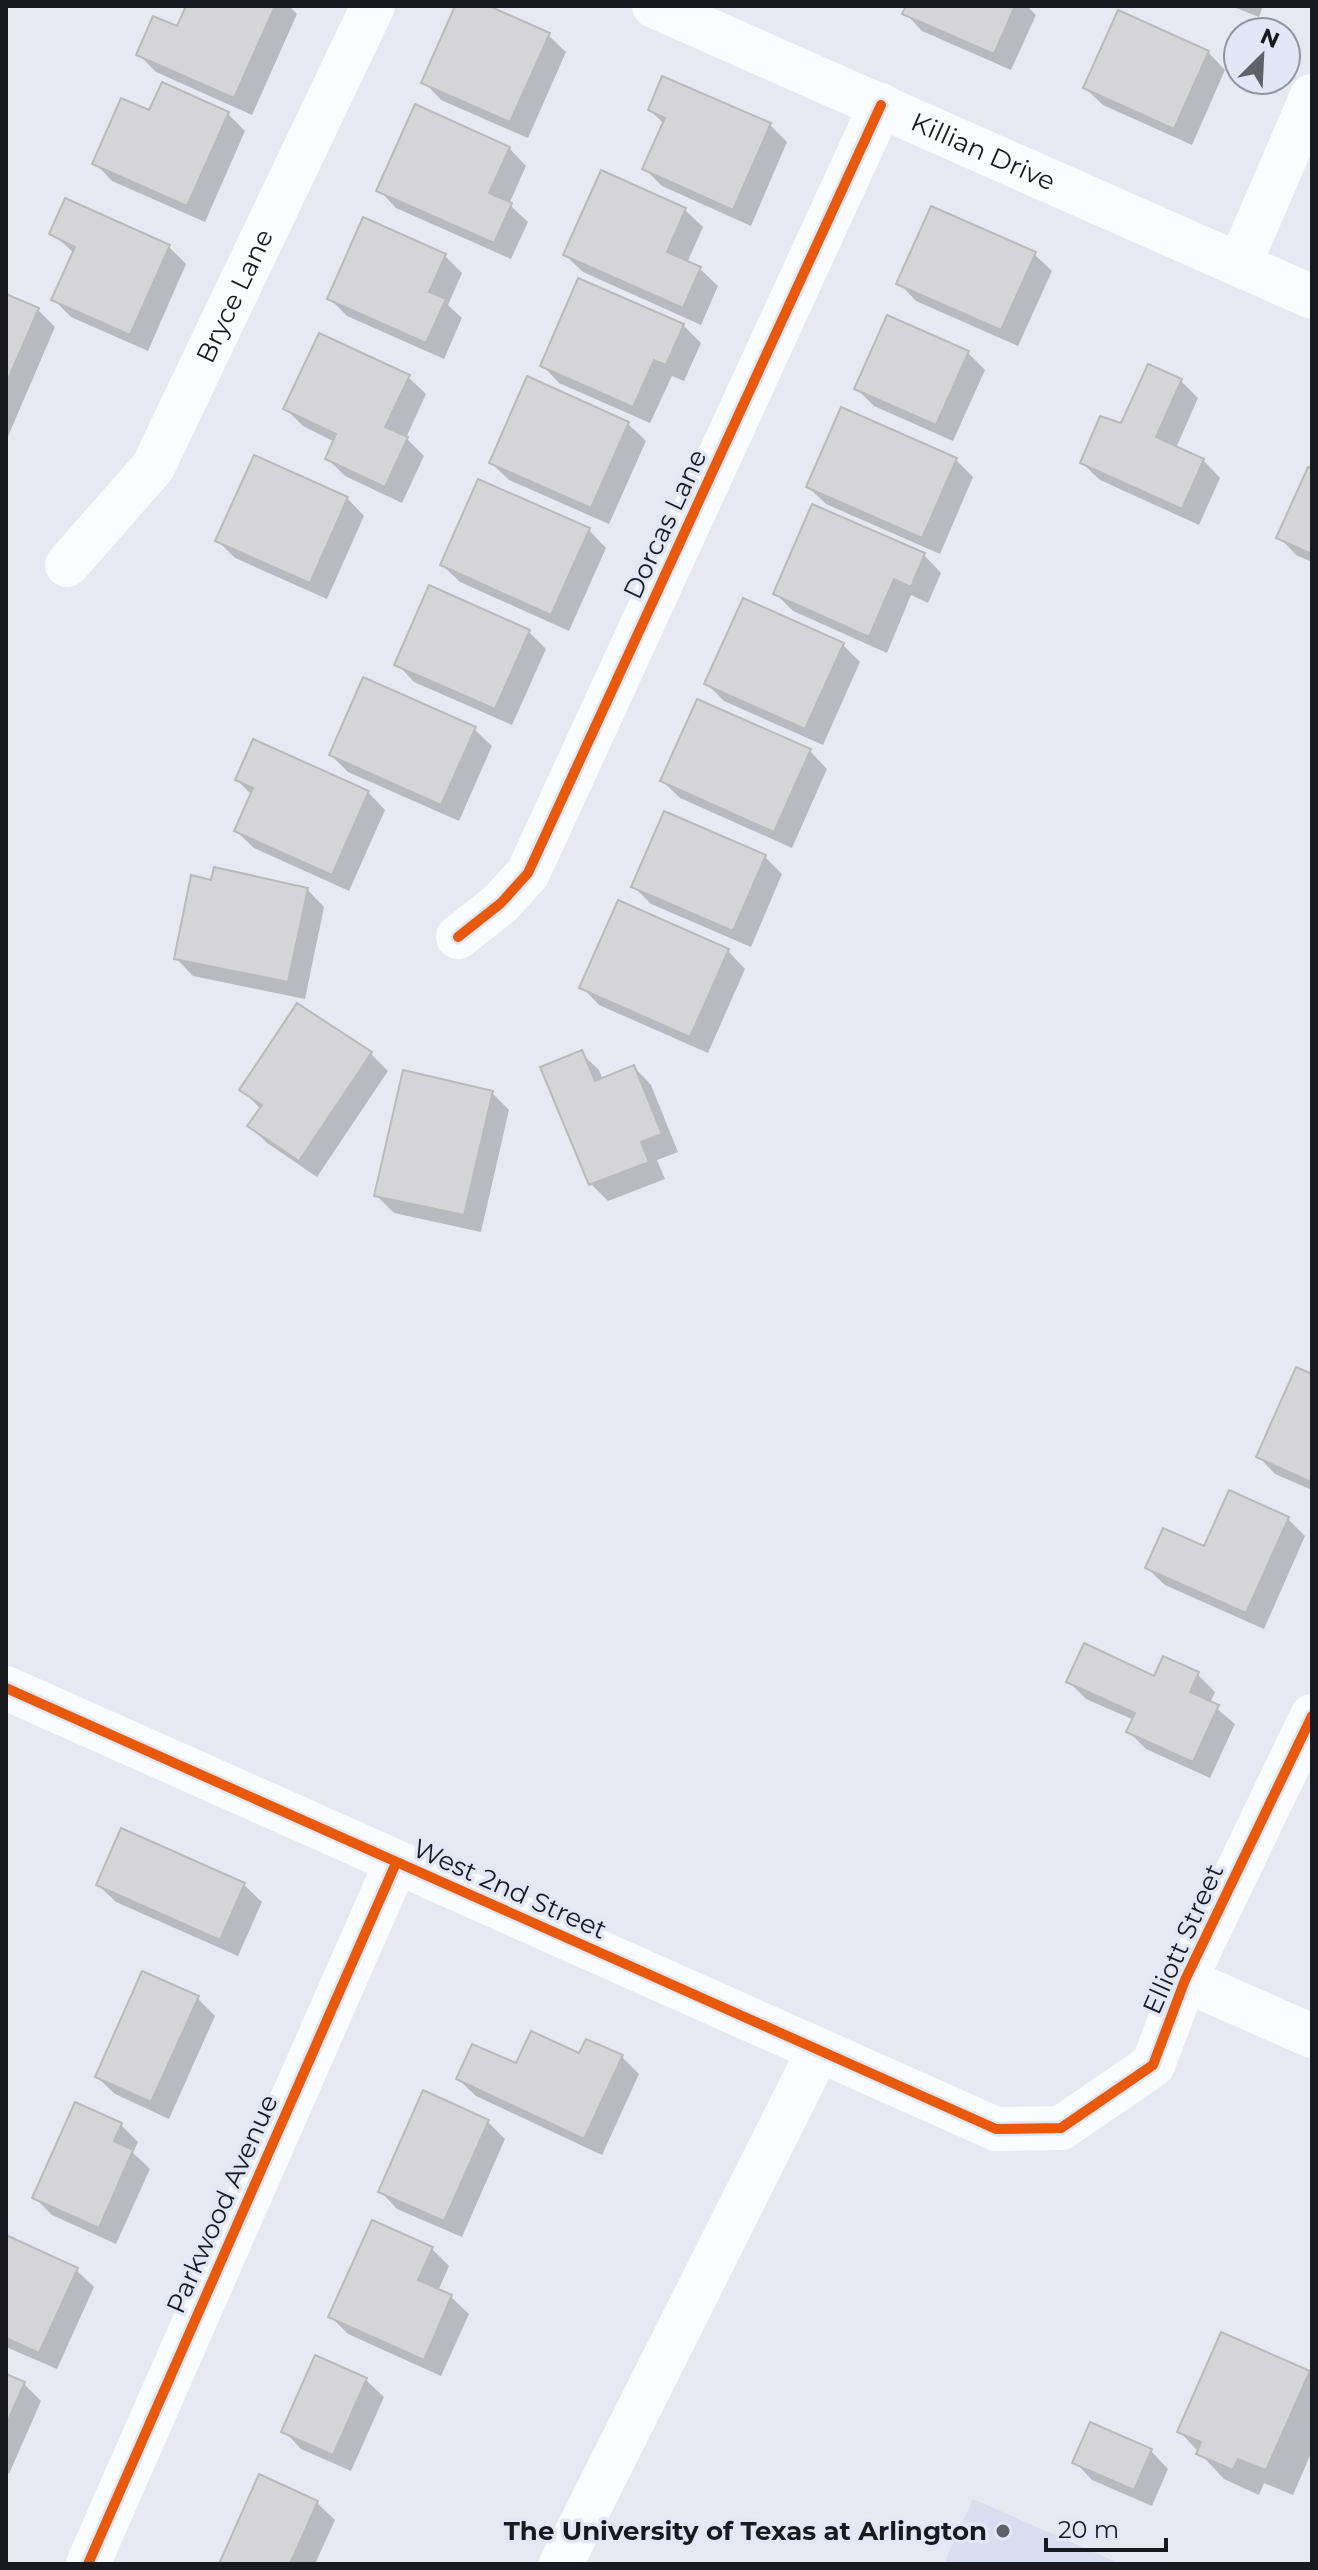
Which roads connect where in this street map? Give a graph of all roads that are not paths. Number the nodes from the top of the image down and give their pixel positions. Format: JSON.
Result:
{"nodes":[{"id":1,"x":373,"y":6,"type":"edge"},
{"id":2,"x":654,"y":6,"type":"edge"},
{"id":3,"x":1312,"y":96,"type":"edge"},
{"id":4,"x":881,"y":105,"type":"junction"},
{"id":5,"x":1240,"y":263,"type":"junction"},
{"id":6,"x":1312,"y":297,"type":"edge"},
{"id":7,"x":67,"y":565,"type":"dead end"},
{"id":8,"x":458,"y":937,"type":"dead end"},
{"id":9,"x":6,"y":1688,"type":"edge"},
{"id":10,"x":1312,"y":1716,"type":"edge"},
{"id":11,"x":396,"y":1863,"type":"junction"},
{"id":12,"x":1185,"y":1980,"type":"junction"},
{"id":13,"x":1312,"y":2036,"type":"edge"},
{"id":14,"x":819,"y":2050,"type":"junction"},
{"id":15,"x":996,"y":2129,"type":"joint"},
{"id":16,"x":88,"y":2564,"type":"edge"},
{"id":17,"x":561,"y":2564,"type":"edge"}],
"edges":[{"from":1,"to":7,"type":"street","name":"Bryce Lane"},
{"from":2,"to":4,"type":"street","name":"Killian Drive"},
{"from":3,"to":5,"type":"street"},
{"from":4,"to":5,"type":"street","name":"Killian Drive"},
{"from":4,"to":8,"type":"street","name":"Dorcas Lane"},
{"from":5,"to":6,"type":"street","name":"Killian Drive"},
{"from":9,"to":11,"type":"street","name":"West 2nd Street"},
{"from":10,"to":12,"type":"street","name":"Elliott Street"},
{"from":11,"to":14,"type":"street","name":"West 2nd Street"},
{"from":11,"to":16,"type":"street","name":"Parkwood Avenue"},
{"from":12,"to":13,"type":"street"},
{"from":12,"to":15,"type":"street","name":"Elliott Street"},
{"from":14,"to":15,"type":"street","name":"West 2nd Street"},
{"from":14,"to":17,"type":"street"}]}
